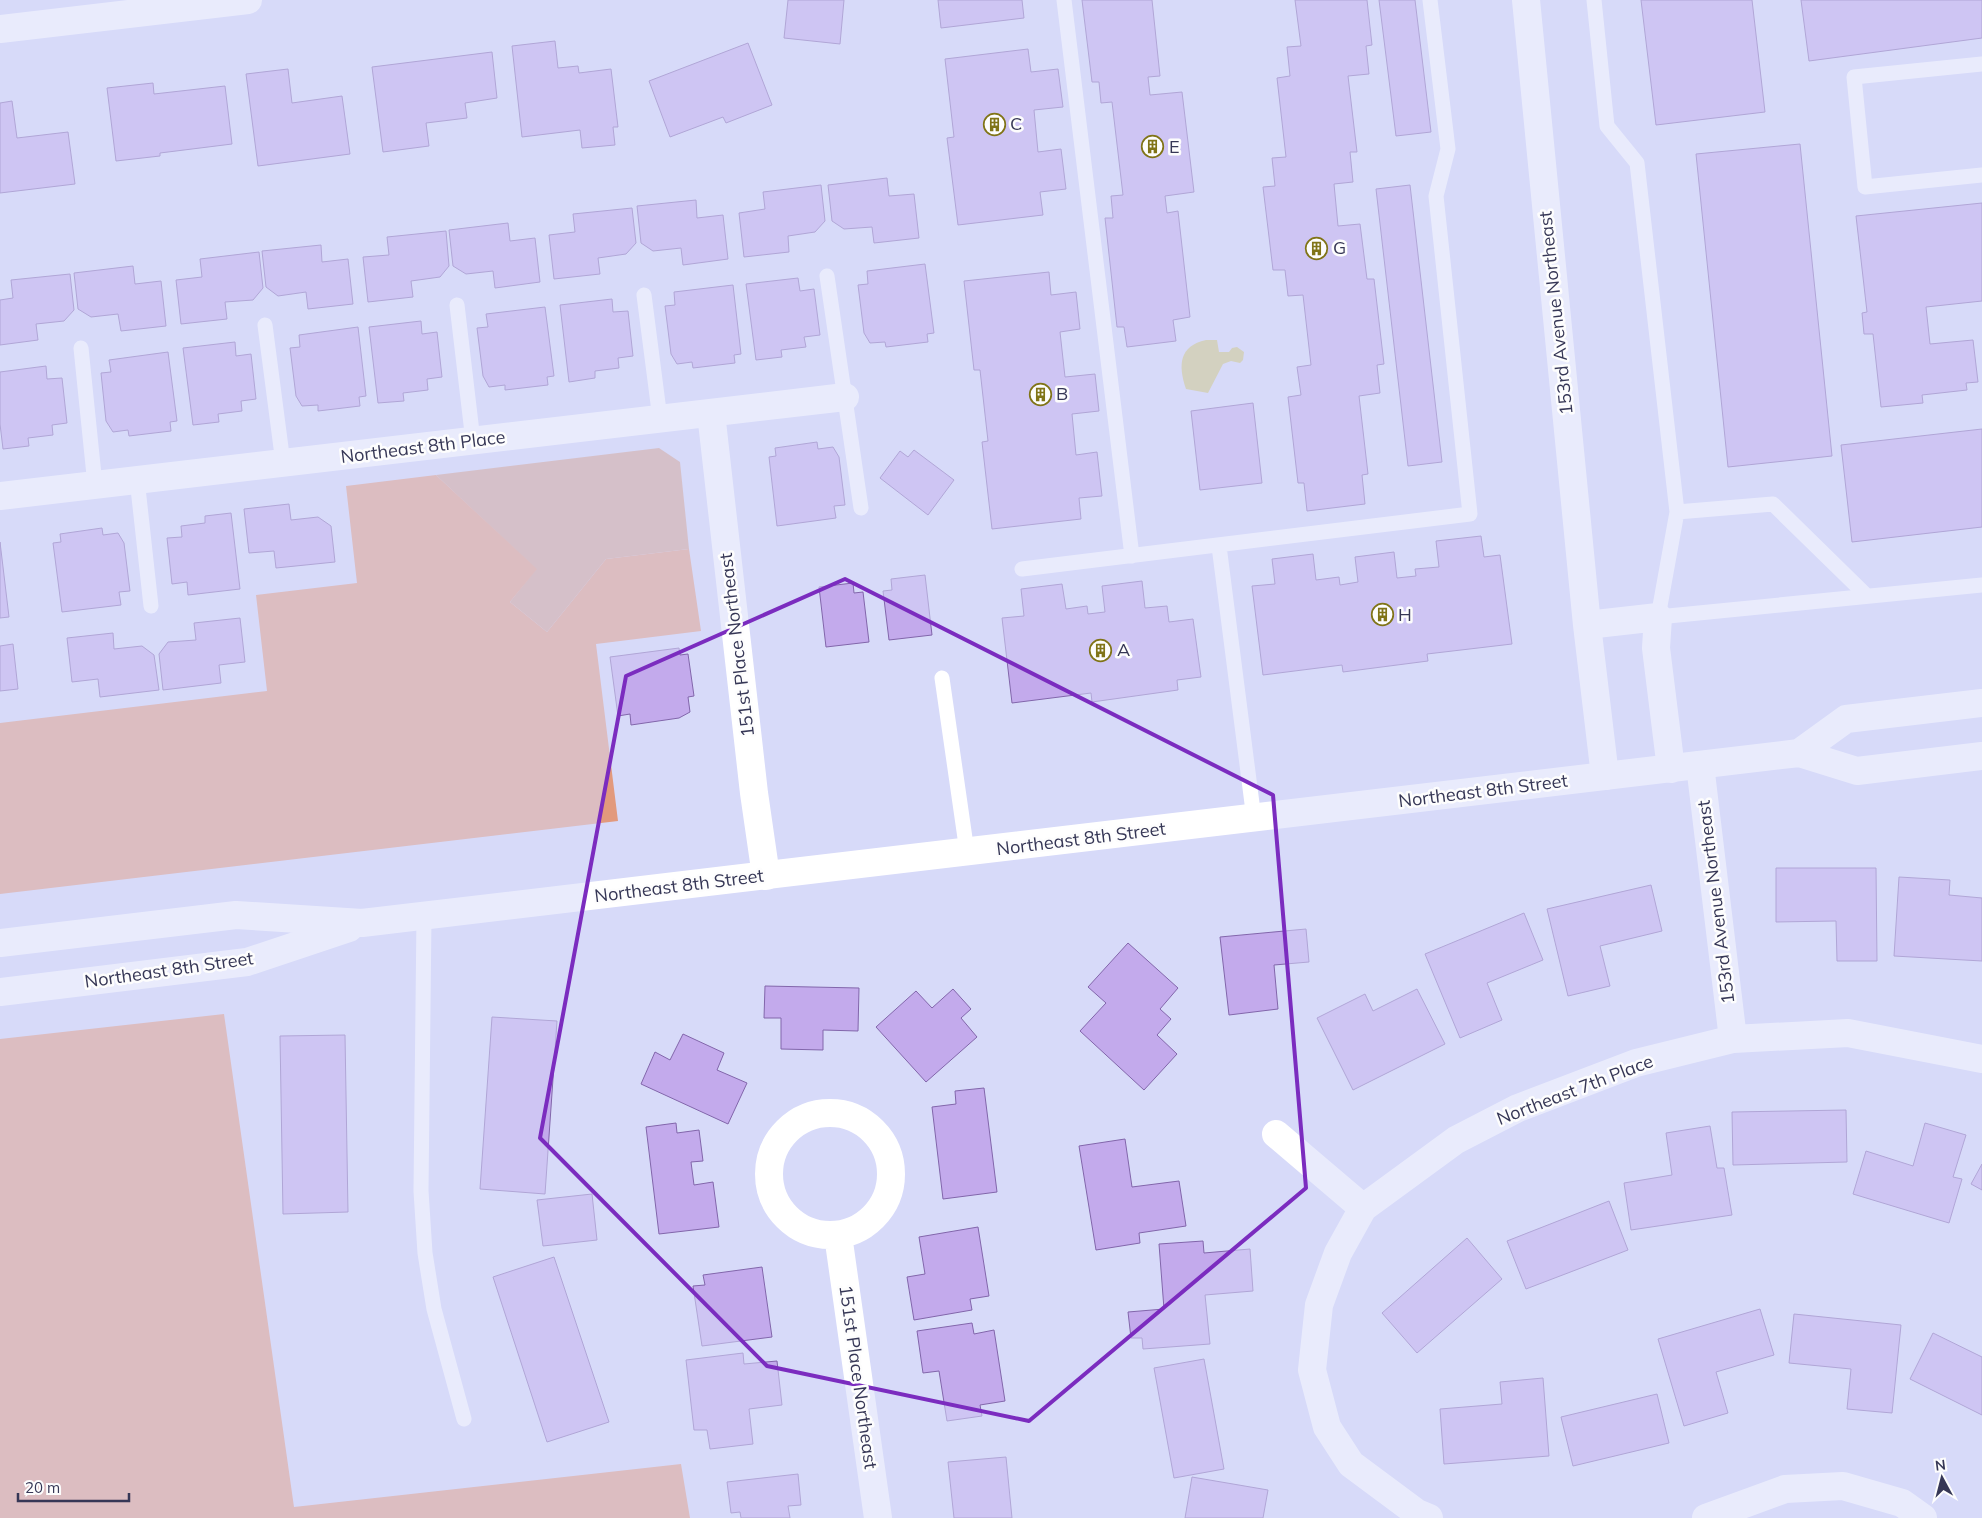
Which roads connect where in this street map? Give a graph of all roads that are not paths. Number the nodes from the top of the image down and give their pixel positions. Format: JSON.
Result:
{"nodes":[{"id":1,"x":248,"y":0,"type":"edge"},
{"id":2,"x":1064,"y":0,"type":"edge"},
{"id":3,"x":1430,"y":0,"type":"edge"},
{"id":4,"x":1526,"y":0,"type":"edge"},
{"id":5,"x":1594,"y":0,"type":"edge"},
{"id":6,"x":0,"y":29,"type":"edge"},
{"id":7,"x":1982,"y":64,"type":"edge"},
{"id":8,"x":1982,"y":176,"type":"edge"},
{"id":9,"x":827,"y":276,"type":"dead end"},
{"id":10,"x":644,"y":295,"type":"dead end"},
{"id":11,"x":457,"y":305,"type":"dead end"},
{"id":12,"x":266,"y":325,"type":"dead end"},
{"id":13,"x":81,"y":348,"type":"dead end"},
{"id":14,"x":845,"y":397,"type":"junction"},
{"id":15,"x":710,"y":413,"type":"junction"},
{"id":16,"x":660,"y":419,"type":"junction"},
{"id":17,"x":473,"y":441,"type":"junction"},
{"id":18,"x":283,"y":463,"type":"junction"},
{"id":19,"x":137,"y":480,"type":"junction"},
{"id":20,"x":95,"y":485,"type":"junction"},
{"id":21,"x":0,"y":496,"type":"edge"},
{"id":22,"x":861,"y":508,"type":"dead end"},
{"id":23,"x":1677,"y":512,"type":"junction"},
{"id":24,"x":1219,"y":546,"type":"junction"},
{"id":25,"x":1132,"y":556,"type":"junction"},
{"id":26,"x":1022,"y":569,"type":"dead end"},
{"id":27,"x":1982,"y":585,"type":"edge"},
{"id":28,"x":1868,"y":596,"type":"junction"},
{"id":29,"x":150,"y":606,"type":"dead end"},
{"id":30,"x":1658,"y":617,"type":"junction"},
{"id":31,"x":1586,"y":625,"type":"junction"},
{"id":32,"x":942,"y":678,"type":"dead end"},
{"id":33,"x":1982,"y":703,"type":"edge"},
{"id":34,"x":1799,"y":753,"type":"junction"},
{"id":35,"x":1982,"y":756,"type":"edge"},
{"id":36,"x":1700,"y":765,"type":"junction"},
{"id":37,"x":1671,"y":769,"type":"junction"},
{"id":38,"x":1605,"y":776,"type":"junction"},
{"id":39,"x":1254,"y":819,"type":"junction"},
{"id":40,"x":967,"y":852,"type":"junction"},
{"id":41,"x":766,"y":876,"type":"junction"},
{"id":42,"x":424,"y":916,"type":"junction"},
{"id":43,"x":362,"y":923,"type":"junction"},
{"id":44,"x":0,"y":943,"type":"edge"},
{"id":45,"x":0,"y":992,"type":"edge"},
{"id":46,"x":1733,"y":1039,"type":"junction"},
{"id":47,"x":1982,"y":1059,"type":"edge"},
{"id":48,"x":1276,"y":1134,"type":"dead end"},
{"id":49,"x":1363,"y":1208,"type":"junction"},
{"id":50,"x":838,"y":1235,"type":"junction"},
{"id":51,"x":464,"y":1419,"type":"dead end"},
{"id":52,"x":1912,"y":1510,"type":"edge"},
{"id":53,"x":1420,"y":1516,"type":"edge"},
{"id":54,"x":878,"y":1518,"type":"edge"},
{"id":55,"x":1706,"y":1518,"type":"edge"}],
"edges":[{"from":1,"to":6,"type":"street"},
{"from":2,"to":25,"type":"lane"},
{"from":3,"to":24,"type":"lane"},
{"from":4,"to":31,"type":"street","name":"153rd Avenue Northeast"},
{"from":5,"to":23,"type":"lane"},
{"from":7,"to":8,"type":"lane"},
{"from":9,"to":14,"type":"lane"},
{"from":10,"to":16,"type":"lane"},
{"from":11,"to":17,"type":"lane"},
{"from":12,"to":18,"type":"lane"},
{"from":13,"to":20,"type":"lane"},
{"from":14,"to":15,"type":"street","name":"Northeast 8th Place"},
{"from":14,"to":22,"type":"lane"},
{"from":15,"to":16,"type":"street","name":"Northeast 8th Place"},
{"from":15,"to":41,"type":"street","name":"151st Place Northeast"},
{"from":16,"to":17,"type":"street","name":"Northeast 8th Place"},
{"from":17,"to":18,"type":"street","name":"Northeast 8th Place"},
{"from":18,"to":19,"type":"street","name":"Northeast 8th Place"},
{"from":19,"to":20,"type":"street","name":"Northeast 8th Place"},
{"from":19,"to":29,"type":"lane"},
{"from":20,"to":21,"type":"street","name":"Northeast 8th Place"},
{"from":23,"to":28,"type":"lane"},
{"from":23,"to":30,"type":"lane"},
{"from":24,"to":25,"type":"lane"},
{"from":24,"to":39,"type":"lane"},
{"from":25,"to":26,"type":"lane"},
{"from":27,"to":28,"type":"lane"},
{"from":28,"to":30,"type":"lane"},
{"from":30,"to":31,"type":"street"},
{"from":30,"to":37,"type":"street"},
{"from":31,"to":38,"type":"street","name":"153rd Avenue Northeast"},
{"from":32,"to":40,"type":"lane"},
{"from":33,"to":34,"type":"street","name":"Northeast 8th Street"},
{"from":34,"to":35,"type":"street","name":"Northeast 8th Street"},
{"from":34,"to":36,"type":"street","name":"Northeast 8th Street"},
{"from":36,"to":37,"type":"street","name":"Northeast 8th Street"},
{"from":36,"to":46,"type":"street","name":"153rd Avenue Northeast"},
{"from":37,"to":38,"type":"street","name":"Northeast 8th Street"},
{"from":38,"to":39,"type":"street","name":"Northeast 8th Street"},
{"from":39,"to":40,"type":"street","name":"Northeast 8th Street"},
{"from":40,"to":41,"type":"street","name":"Northeast 8th Street"},
{"from":41,"to":42,"type":"street","name":"Northeast 8th Street"},
{"from":42,"to":43,"type":"street","name":"Northeast 8th Street"},
{"from":42,"to":51,"type":"lane"},
{"from":43,"to":44,"type":"street","name":"Northeast 8th Street"},
{"from":43,"to":45,"type":"street","name":"Northeast 8th Street"},
{"from":46,"to":47,"type":"street","name":"Northeast 7th Place"},
{"from":46,"to":49,"type":"street","name":"Northeast 7th Place"},
{"from":48,"to":49,"type":"street"},
{"from":49,"to":53,"type":"street"},
{"from":50,"to":50,"type":"street"},
{"from":50,"to":54,"type":"street","name":"151st Place Northeast"},
{"from":52,"to":55,"type":"street"}]}
